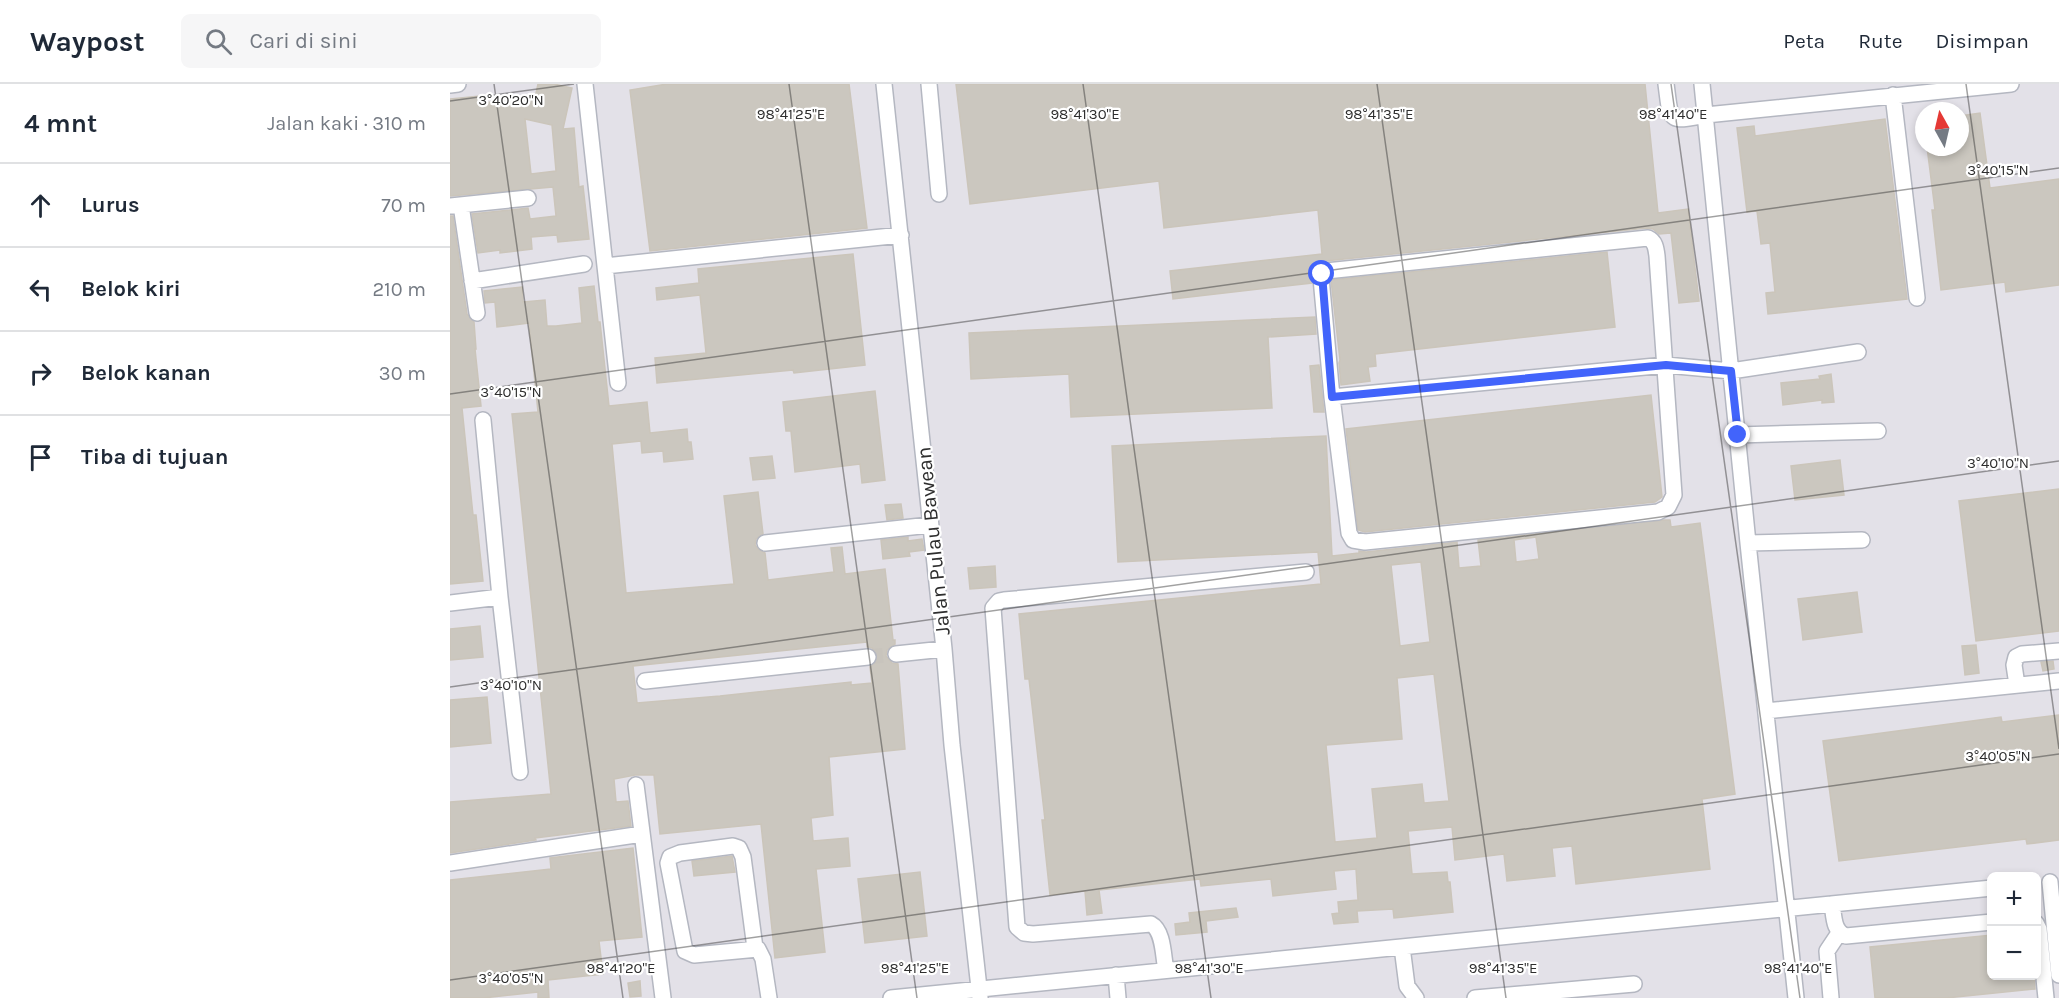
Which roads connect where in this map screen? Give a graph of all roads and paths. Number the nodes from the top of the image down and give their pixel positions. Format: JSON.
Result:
{"nodes":[{"id":1,"x":458,"y":84,"type":"edge"},
{"id":2,"x":585,"y":84,"type":"edge"},
{"id":3,"x":884,"y":84,"type":"edge"},
{"id":4,"x":929,"y":84,"type":"edge"},
{"id":5,"x":1666,"y":84,"type":"edge"},
{"id":6,"x":1702,"y":84,"type":"edge"},
{"id":7,"x":2010,"y":84,"type":"edge"},
{"id":8,"x":450,"y":85,"type":"edge"},
{"id":9,"x":1893,"y":95,"type":"junction"},
{"id":10,"x":1706,"y":115,"type":"junction"},
{"id":11,"x":939,"y":194,"type":"dead end"},
{"id":12,"x":528,"y":198,"type":"dead end"},
{"id":13,"x":455,"y":206,"type":"edge"},
{"id":14,"x":901,"y":236,"type":"junction"},
{"id":15,"x":584,"y":264,"type":"dead end"},
{"id":16,"x":604,"y":266,"type":"junction"},
{"id":17,"x":472,"y":281,"type":"junction"},
{"id":18,"x":1917,"y":298,"type":"dead end"},
{"id":19,"x":477,"y":313,"type":"dead end"},
{"id":20,"x":1858,"y":352,"type":"dead end"},
{"id":21,"x":1666,"y":365,"type":"junction"},
{"id":22,"x":1731,"y":371,"type":"junction"},
{"id":23,"x":618,"y":383,"type":"dead end"},
{"id":24,"x":1332,"y":397,"type":"junction"},
{"id":25,"x":483,"y":420,"type":"dead end"},
{"id":26,"x":1878,"y":431,"type":"dead end"},
{"id":27,"x":1738,"y":435,"type":"junction"},
{"id":28,"x":930,"y":525,"type":"junction"},
{"id":29,"x":1862,"y":540,"type":"dead end"},
{"id":30,"x":765,"y":543,"type":"dead end"},
{"id":31,"x":1748,"y":543,"type":"junction"},
{"id":32,"x":1306,"y":572,"type":"dead end"},
{"id":33,"x":500,"y":597,"type":"junction"},
{"id":34,"x":450,"y":603,"type":"edge"},
{"id":35,"x":944,"y":648,"type":"junction"},
{"id":36,"x":2059,"y":651,"type":"edge"},
{"id":37,"x":896,"y":654,"type":"tunnel mouth"},
{"id":38,"x":868,"y":657,"type":"tunnel mouth"},
{"id":39,"x":645,"y":681,"type":"dead end"},
{"id":40,"x":2059,"y":681,"type":"edge"},
{"id":41,"x":2017,"y":685,"type":"junction"},
{"id":42,"x":1766,"y":711,"type":"junction"},
{"id":43,"x":520,"y":772,"type":"dead end"},
{"id":44,"x":636,"y":785,"type":"dead end"},
{"id":45,"x":642,"y":834,"type":"junction"},
{"id":46,"x":450,"y":863,"type":"edge"},
{"id":47,"x":2049,"y":882,"type":"edge"},
{"id":48,"x":1987,"y":888,"type":"edge"},
{"id":49,"x":1832,"y":903,"type":"junction"},
{"id":50,"x":1787,"y":908,"type":"junction"},
{"id":51,"x":2056,"y":920,"type":"edge"},
{"id":52,"x":1987,"y":922,"type":"edge"},
{"id":53,"x":2038,"y":926,"type":"edge"},
{"id":54,"x":1839,"y":933,"type":"junction"},
{"id":55,"x":1402,"y":947,"type":"junction"},
{"id":56,"x":755,"y":948,"type":"junction"},
{"id":57,"x":1166,"y":970,"type":"junction"},
{"id":58,"x":1116,"y":975,"type":"junction"},
{"id":59,"x":2059,"y":975,"type":"edge"},
{"id":60,"x":1634,"y":984,"type":"dead end"},
{"id":61,"x":980,"y":994,"type":"edge"},
{"id":62,"x":663,"y":998,"type":"edge"},
{"id":63,"x":769,"y":998,"type":"edge"},
{"id":64,"x":891,"y":998,"type":"edge"},
{"id":65,"x":1118,"y":998,"type":"edge"},
{"id":66,"x":1416,"y":998,"type":"edge"},
{"id":67,"x":1475,"y":998,"type":"edge"},
{"id":68,"x":1796,"y":998,"type":"edge"},
{"id":69,"x":1831,"y":998,"type":"edge"},
{"id":70,"x":2046,"y":998,"type":"edge"}],
"edges":[{"from":1,"to":8,"type":"street"},
{"from":2,"to":16,"type":"street"},
{"from":3,"to":14,"type":"street","name":"Jalan Pulau Bawean"},
{"from":4,"to":11,"type":"street"},
{"from":5,"to":10,"type":"street"},
{"from":6,"to":10,"type":"street"},
{"from":7,"to":9,"type":"street"},
{"from":9,"to":10,"type":"street"},
{"from":9,"to":18,"type":"street"},
{"from":10,"to":22,"type":"street"},
{"from":12,"to":13,"type":"street"},
{"from":13,"to":17,"type":"street"},
{"from":14,"to":16,"type":"street"},
{"from":14,"to":28,"type":"street","name":"Jalan Pulau Bawean"},
{"from":15,"to":17,"type":"street"},
{"from":16,"to":23,"type":"street"},
{"from":17,"to":19,"type":"street"},
{"from":20,"to":22,"type":"street"},
{"from":21,"to":22,"type":"street"},
{"from":21,"to":24,"type":"street"},
{"from":21,"to":24,"type":"street"},
{"from":21,"to":24,"type":"street"},
{"from":22,"to":27,"type":"street"},
{"from":25,"to":33,"type":"street"},
{"from":26,"to":27,"type":"street"},
{"from":27,"to":31,"type":"street"},
{"from":28,"to":30,"type":"street"},
{"from":28,"to":35,"type":"street","name":"Jalan Pulau Bawean"},
{"from":29,"to":31,"type":"street"},
{"from":31,"to":42,"type":"street"},
{"from":32,"to":57,"type":"street"},
{"from":33,"to":34,"type":"street"},
{"from":33,"to":43,"type":"street"},
{"from":35,"to":37,"type":"street"},
{"from":35,"to":61,"type":"street","name":"Jalan Pulau Bawean"},
{"from":36,"to":41,"type":"street"},
{"from":38,"to":39,"type":"street"},
{"from":40,"to":41,"type":"street"},
{"from":41,"to":42,"type":"street"},
{"from":42,"to":50,"type":"street"},
{"from":44,"to":45,"type":"street"},
{"from":45,"to":46,"type":"street"},
{"from":45,"to":62,"type":"street"},
{"from":47,"to":51,"type":"street"},
{"from":48,"to":49,"type":"street"},
{"from":49,"to":50,"type":"street"},
{"from":49,"to":54,"type":"street"},
{"from":50,"to":55,"type":"street"},
{"from":50,"to":68,"type":"street"},
{"from":51,"to":59,"type":"street"},
{"from":52,"to":54,"type":"street"},
{"from":53,"to":70,"type":"street"},
{"from":54,"to":69,"type":"street"},
{"from":55,"to":57,"type":"street"},
{"from":55,"to":66,"type":"street"},
{"from":56,"to":56,"type":"street"},
{"from":56,"to":63,"type":"street"},
{"from":57,"to":58,"type":"street"},
{"from":58,"to":61,"type":"street"},
{"from":58,"to":65,"type":"street"},
{"from":60,"to":67,"type":"street"},
{"from":61,"to":64,"type":"street"}]}
